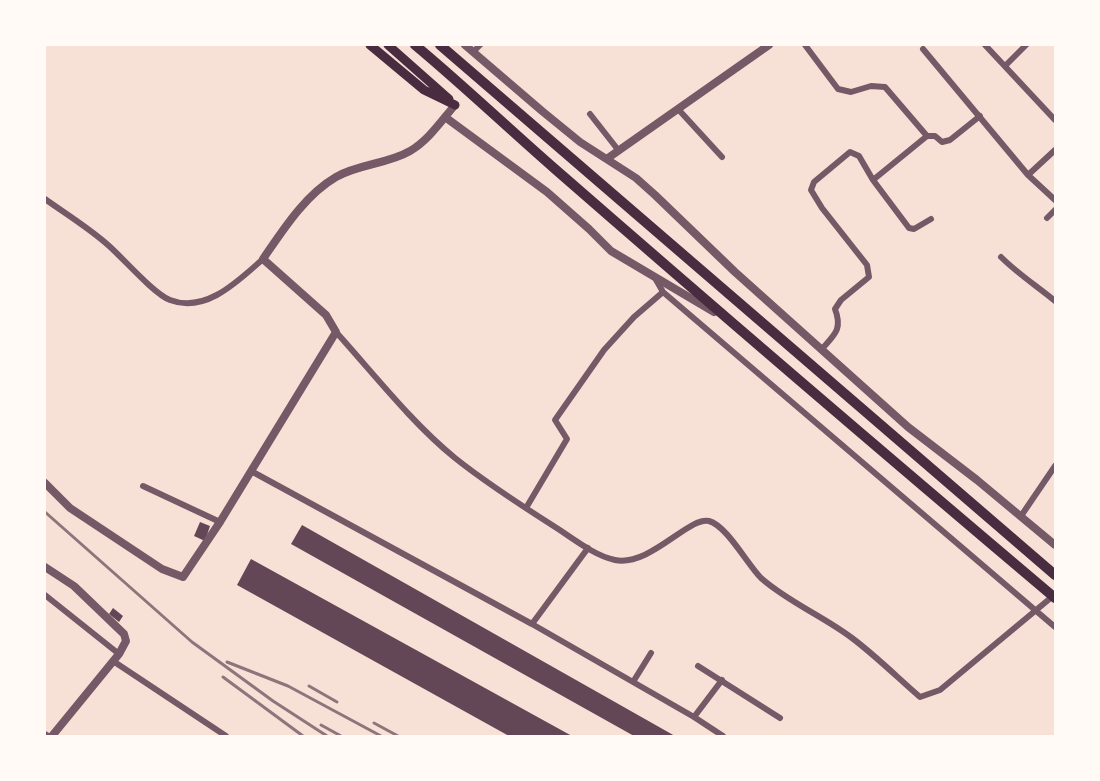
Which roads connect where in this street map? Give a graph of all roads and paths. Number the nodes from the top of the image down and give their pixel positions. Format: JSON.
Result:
{"nodes":[{"id":1,"x":370,"y":45,"type":"edge"},
{"id":2,"x":388,"y":45,"type":"edge"},
{"id":3,"x":415,"y":45,"type":"edge"},
{"id":4,"x":440,"y":45,"type":"edge"},
{"id":5,"x":465,"y":45,"type":"edge"},
{"id":6,"x":480,"y":45,"type":"edge"},
{"id":7,"x":769,"y":45,"type":"edge"},
{"id":8,"x":805,"y":45,"type":"edge"},
{"id":9,"x":985,"y":45,"type":"edge"},
{"id":10,"x":1026,"y":45,"type":"edge"},
{"id":11,"x":924,"y":49,"type":"dead end"},
{"id":12,"x":473,"y":52,"type":"junction"},
{"id":13,"x":1005,"y":66,"type":"junction"},
{"id":14,"x":471,"y":92,"type":"junction"},
{"id":15,"x":455,"y":105,"type":"junction"},
{"id":16,"x":678,"y":110,"type":"junction"},
{"id":17,"x":590,"y":114,"type":"dead end"},
{"id":18,"x":445,"y":117,"type":"junction"},
{"id":19,"x":980,"y":117,"type":"junction"},
{"id":20,"x":1055,"y":120,"type":"edge"},
{"id":21,"x":927,"y":136,"type":"junction"},
{"id":22,"x":619,"y":150,"type":"junction"},
{"id":23,"x":1055,"y":150,"type":"edge"},
{"id":24,"x":722,"y":157,"type":"dead end"},
{"id":25,"x":608,"y":158,"type":"junction"},
{"id":26,"x":1029,"y":175,"type":"junction"},
{"id":27,"x":873,"y":180,"type":"junction"},
{"id":28,"x":45,"y":199,"type":"edge"},
{"id":29,"x":1055,"y":200,"type":"edge"},
{"id":30,"x":1055,"y":210,"type":"edge"},
{"id":31,"x":1047,"y":218,"type":"dead end"},
{"id":32,"x":931,"y":219,"type":"dead end"},
{"id":33,"x":1001,"y":257,"type":"dead end"},
{"id":34,"x":263,"y":259,"type":"junction"},
{"id":35,"x":655,"y":278,"type":"junction"},
{"id":36,"x":663,"y":292,"type":"junction"},
{"id":37,"x":1055,"y":301,"type":"edge"},
{"id":38,"x":729,"y":320,"type":"junction"},
{"id":39,"x":336,"y":332,"type":"junction"},
{"id":40,"x":821,"y":350,"type":"junction"},
{"id":41,"x":1055,"y":466,"type":"edge"},
{"id":42,"x":251,"y":471,"type":"junction"},
{"id":43,"x":45,"y":483,"type":"edge"},
{"id":44,"x":143,"y":486,"type":"dead end"},
{"id":45,"x":526,"y":508,"type":"junction"},
{"id":46,"x":1021,"y":516,"type":"junction"},
{"id":47,"x":220,"y":522,"type":"junction"},
{"id":48,"x":1055,"y":545,"type":"edge"},
{"id":49,"x":588,"y":548,"type":"junction"},
{"id":50,"x":45,"y":567,"type":"edge"},
{"id":51,"x":1055,"y":575,"type":"edge"},
{"id":52,"x":45,"y":595,"type":"edge"},
{"id":53,"x":1054,"y":597,"type":"edge"},
{"id":54,"x":1035,"y":610,"type":"junction"},
{"id":55,"x":532,"y":624,"type":"junction"},
{"id":56,"x":1055,"y":627,"type":"edge"},
{"id":57,"x":651,"y":653,"type":"dead end"},
{"id":58,"x":116,"y":658,"type":"junction"},
{"id":59,"x":698,"y":666,"type":"dead end"},
{"id":60,"x":722,"y":680,"type":"junction"},
{"id":61,"x":633,"y":682,"type":"junction"},
{"id":62,"x":694,"y":717,"type":"junction"},
{"id":63,"x":780,"y":718,"type":"dead end"},
{"id":64,"x":48,"y":735,"type":"edge"},
{"id":65,"x":226,"y":736,"type":"edge"},
{"id":66,"x":723,"y":736,"type":"edge"}],
"edges":[{"from":1,"to":15,"type":"main road"},
{"from":2,"to":15,"type":"main road"},
{"from":3,"to":14,"type":"highway"},
{"from":4,"to":51,"type":"highway"},
{"from":5,"to":12,"type":"street"},
{"from":6,"to":12,"type":"street"},
{"from":7,"to":16,"type":"street"},
{"from":8,"to":21,"type":"street"},
{"from":9,"to":13,"type":"street"},
{"from":10,"to":13,"type":"street"},
{"from":11,"to":19,"type":"street"},
{"from":12,"to":25,"type":"street"},
{"from":13,"to":20,"type":"street"},
{"from":14,"to":15,"type":"main road"},
{"from":14,"to":38,"type":"highway"},
{"from":15,"to":18,"type":"street"},
{"from":16,"to":22,"type":"street"},
{"from":16,"to":24,"type":"street"},
{"from":17,"to":22,"type":"street"},
{"from":18,"to":34,"type":"street"},
{"from":18,"to":35,"type":"street"},
{"from":19,"to":21,"type":"street"},
{"from":19,"to":26,"type":"street"},
{"from":21,"to":27,"type":"street"},
{"from":22,"to":25,"type":"street"},
{"from":23,"to":26,"type":"street"},
{"from":25,"to":40,"type":"street"},
{"from":26,"to":29,"type":"street"},
{"from":27,"to":32,"type":"street"},
{"from":27,"to":40,"type":"street"},
{"from":28,"to":34,"type":"street"},
{"from":30,"to":31,"type":"street"},
{"from":33,"to":37,"type":"street"},
{"from":34,"to":39,"type":"street"},
{"from":35,"to":36,"type":"street"},
{"from":35,"to":38,"type":"street"},
{"from":36,"to":45,"type":"street"},
{"from":36,"to":54,"type":"street"},
{"from":38,"to":53,"type":"highway"},
{"from":39,"to":42,"type":"street"},
{"from":39,"to":45,"type":"street"},
{"from":40,"to":46,"type":"street"},
{"from":41,"to":46,"type":"street"},
{"from":42,"to":47,"type":"street"},
{"from":42,"to":55,"type":"street"},
{"from":43,"to":47,"type":"street"},
{"from":44,"to":47,"type":"street"},
{"from":45,"to":49,"type":"street"},
{"from":46,"to":48,"type":"street"},
{"from":49,"to":54,"type":"street"},
{"from":49,"to":55,"type":"street"},
{"from":50,"to":58,"type":"street"},
{"from":52,"to":58,"type":"street"},
{"from":53,"to":54,"type":"street"},
{"from":54,"to":56,"type":"street"},
{"from":55,"to":61,"type":"street"},
{"from":57,"to":61,"type":"street"},
{"from":58,"to":64,"type":"street"},
{"from":58,"to":65,"type":"street"},
{"from":59,"to":60,"type":"street"},
{"from":60,"to":62,"type":"street"},
{"from":60,"to":63,"type":"street"},
{"from":61,"to":62,"type":"street"},
{"from":62,"to":66,"type":"street"}]}
